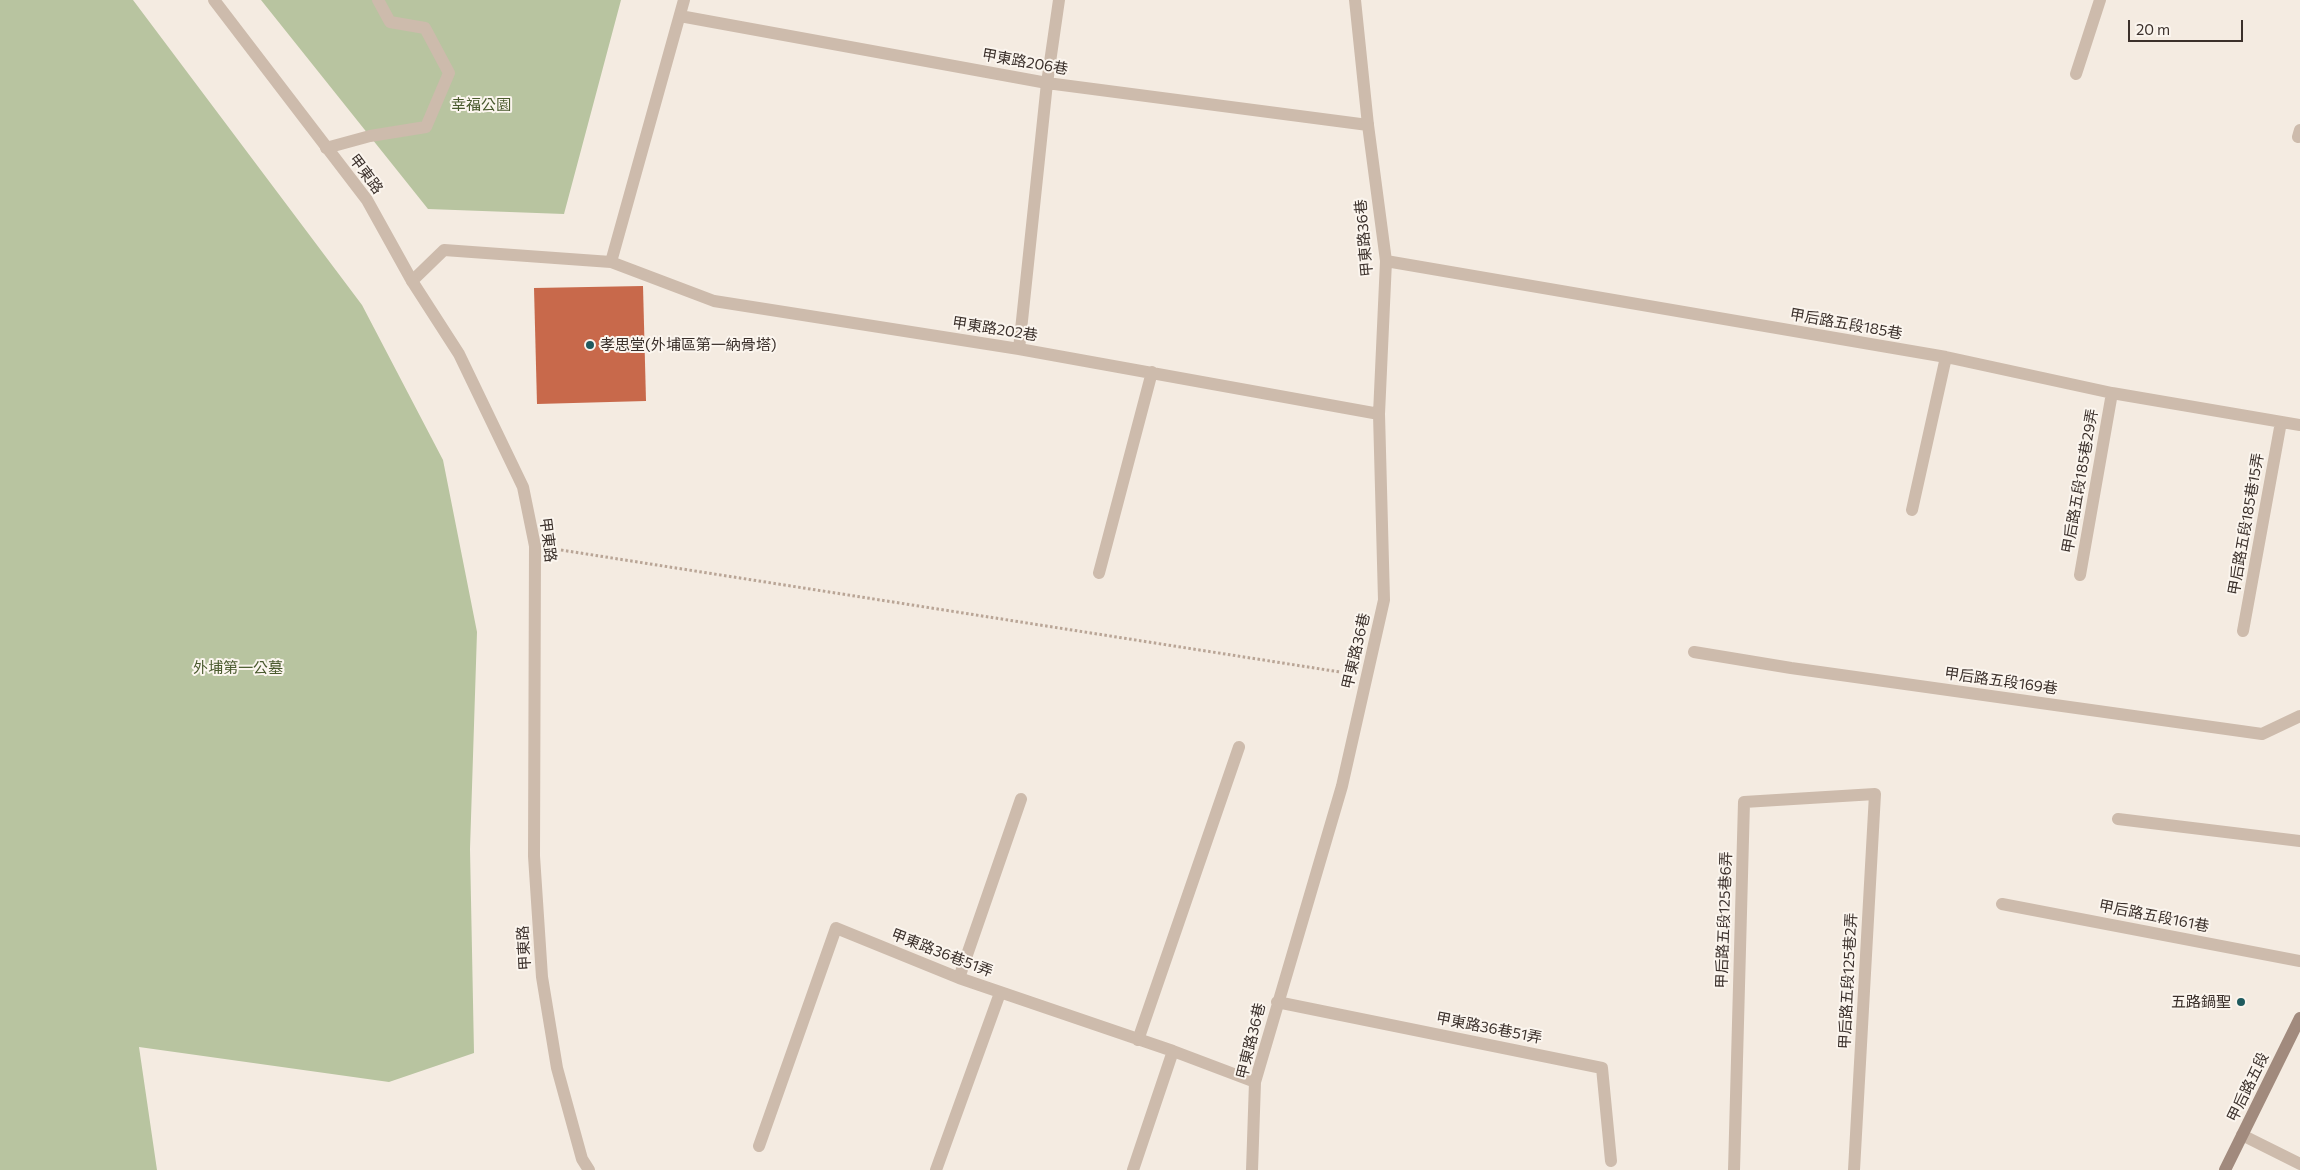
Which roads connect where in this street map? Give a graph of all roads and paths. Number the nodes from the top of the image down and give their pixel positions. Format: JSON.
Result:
{"nodes":[{"id":1,"x":214,"y":0,"type":"edge"},
{"id":2,"x":378,"y":0,"type":"edge"},
{"id":3,"x":684,"y":0,"type":"edge"},
{"id":4,"x":1059,"y":0,"type":"edge"},
{"id":5,"x":1355,"y":0,"type":"edge"},
{"id":6,"x":2100,"y":0,"type":"edge"},
{"id":7,"x":680,"y":16,"type":"junction"},
{"id":8,"x":2076,"y":74,"type":"dead end"},
{"id":9,"x":1047,"y":83,"type":"junction"},
{"id":10,"x":1368,"y":125,"type":"junction"},
{"id":11,"x":326,"y":148,"type":"junction"},
{"id":12,"x":611,"y":262,"type":"junction"},
{"id":13,"x":1386,"y":262,"type":"junction"},
{"id":14,"x":412,"y":281,"type":"junction"},
{"id":15,"x":1019,"y":349,"type":"junction"},
{"id":16,"x":1946,"y":357,"type":"junction"},
{"id":17,"x":1152,"y":372,"type":"junction"},
{"id":18,"x":2112,"y":393,"type":"junction"},
{"id":19,"x":1379,"y":414,"type":"junction"},
{"id":20,"x":2281,"y":422,"type":"junction"},
{"id":21,"x":2300,"y":426,"type":"edge"},
{"id":22,"x":1912,"y":510,"type":"dead end"},
{"id":23,"x":536,"y":546,"type":"junction"},
{"id":24,"x":1099,"y":573,"type":"dead end"},
{"id":25,"x":2080,"y":575,"type":"dead end"},
{"id":26,"x":2243,"y":631,"type":"dead end"},
{"id":27,"x":1694,"y":652,"type":"dead end"},
{"id":28,"x":1367,"y":677,"type":"junction"},
{"id":29,"x":2300,"y":716,"type":"edge"},
{"id":30,"x":1239,"y":747,"type":"dead end"},
{"id":31,"x":1874,"y":794,"type":"joint"},
{"id":32,"x":1021,"y":799,"type":"dead end"},
{"id":33,"x":2118,"y":819,"type":"dead end"},
{"id":34,"x":2300,"y":841,"type":"edge"},
{"id":35,"x":2002,"y":904,"type":"dead end"},
{"id":36,"x":2300,"y":960,"type":"edge"},
{"id":37,"x":959,"y":978,"type":"junction"},
{"id":38,"x":1000,"y":993,"type":"junction"},
{"id":39,"x":1277,"y":1002,"type":"junction"},
{"id":40,"x":2300,"y":1018,"type":"edge"},
{"id":41,"x":1138,"y":1040,"type":"junction"},
{"id":42,"x":1173,"y":1051,"type":"junction"},
{"id":43,"x":1255,"y":1082,"type":"junction"},
{"id":44,"x":2242,"y":1135,"type":"junction"},
{"id":45,"x":759,"y":1146,"type":"dead end"},
{"id":46,"x":1611,"y":1161,"type":"dead end"},
{"id":47,"x":2300,"y":1164,"type":"edge"},
{"id":48,"x":588,"y":1170,"type":"edge"},
{"id":49,"x":936,"y":1170,"type":"edge"},
{"id":50,"x":1133,"y":1170,"type":"edge"},
{"id":51,"x":1252,"y":1170,"type":"edge"},
{"id":52,"x":1734,"y":1170,"type":"edge"},
{"id":53,"x":1854,"y":1170,"type":"edge"},
{"id":54,"x":2225,"y":1170,"type":"edge"}],
"edges":[{"from":1,"to":11,"type":"street","name":"甲東路"},
{"from":2,"to":11,"type":"street"},
{"from":3,"to":7,"type":"street"},
{"from":4,"to":9,"type":"street"},
{"from":5,"to":10,"type":"street","name":"甲東路36巷"},
{"from":6,"to":8,"type":"street"},
{"from":7,"to":9,"type":"street","name":"甲東路206巷"},
{"from":7,"to":12,"type":"street"},
{"from":9,"to":10,"type":"street","name":"甲東路206巷"},
{"from":9,"to":15,"type":"street"},
{"from":10,"to":13,"type":"street","name":"甲東路36巷"},
{"from":11,"to":14,"type":"street","name":"甲東路"},
{"from":12,"to":14,"type":"street","name":"甲東路202巷"},
{"from":12,"to":15,"type":"street","name":"甲東路202巷"},
{"from":13,"to":16,"type":"street","name":"甲后路五段185巷"},
{"from":13,"to":19,"type":"street","name":"甲東路36巷"},
{"from":14,"to":23,"type":"street","name":"甲東路"},
{"from":15,"to":17,"type":"street","name":"甲東路202巷"},
{"from":16,"to":18,"type":"street","name":"甲后路五段185巷"},
{"from":16,"to":22,"type":"street"},
{"from":17,"to":19,"type":"street","name":"甲東路202巷"},
{"from":17,"to":24,"type":"street"},
{"from":18,"to":20,"type":"street","name":"甲后路五段185巷"},
{"from":18,"to":25,"type":"street","name":"甲后路五段185巷29弄"},
{"from":19,"to":28,"type":"street","name":"甲東路36巷"},
{"from":20,"to":21,"type":"street","name":"甲后路五段185巷"},
{"from":20,"to":26,"type":"street","name":"甲后路五段185巷15弄"},
{"from":23,"to":28,"type":"path"},
{"from":23,"to":48,"type":"street","name":"甲東路"},
{"from":27,"to":29,"type":"street","name":"甲后路五段169巷"},
{"from":28,"to":39,"type":"street","name":"甲東路36巷"},
{"from":30,"to":41,"type":"street"},
{"from":31,"to":52,"type":"street","name":"甲后路五段125巷6弄"},
{"from":31,"to":53,"type":"street","name":"甲后路五段125巷2弄"},
{"from":32,"to":37,"type":"street"},
{"from":33,"to":34,"type":"street"},
{"from":35,"to":36,"type":"street","name":"甲后路五段161巷"},
{"from":37,"to":38,"type":"street","name":"甲東路36巷51弄"},
{"from":37,"to":45,"type":"street","name":"甲東路36巷51弄"},
{"from":38,"to":41,"type":"street","name":"甲東路36巷51弄"},
{"from":38,"to":49,"type":"street"},
{"from":39,"to":43,"type":"street","name":"甲東路36巷"},
{"from":39,"to":46,"type":"street","name":"甲東路36巷51弄"},
{"from":40,"to":44,"type":"main road","name":"甲后路五段"},
{"from":41,"to":42,"type":"street","name":"甲東路36巷51弄"},
{"from":42,"to":43,"type":"street","name":"甲東路36巷51弄"},
{"from":42,"to":50,"type":"street"},
{"from":43,"to":51,"type":"street","name":"甲東路36巷"},
{"from":44,"to":47,"type":"street"},
{"from":44,"to":54,"type":"main road","name":"甲后路五段"}]}
